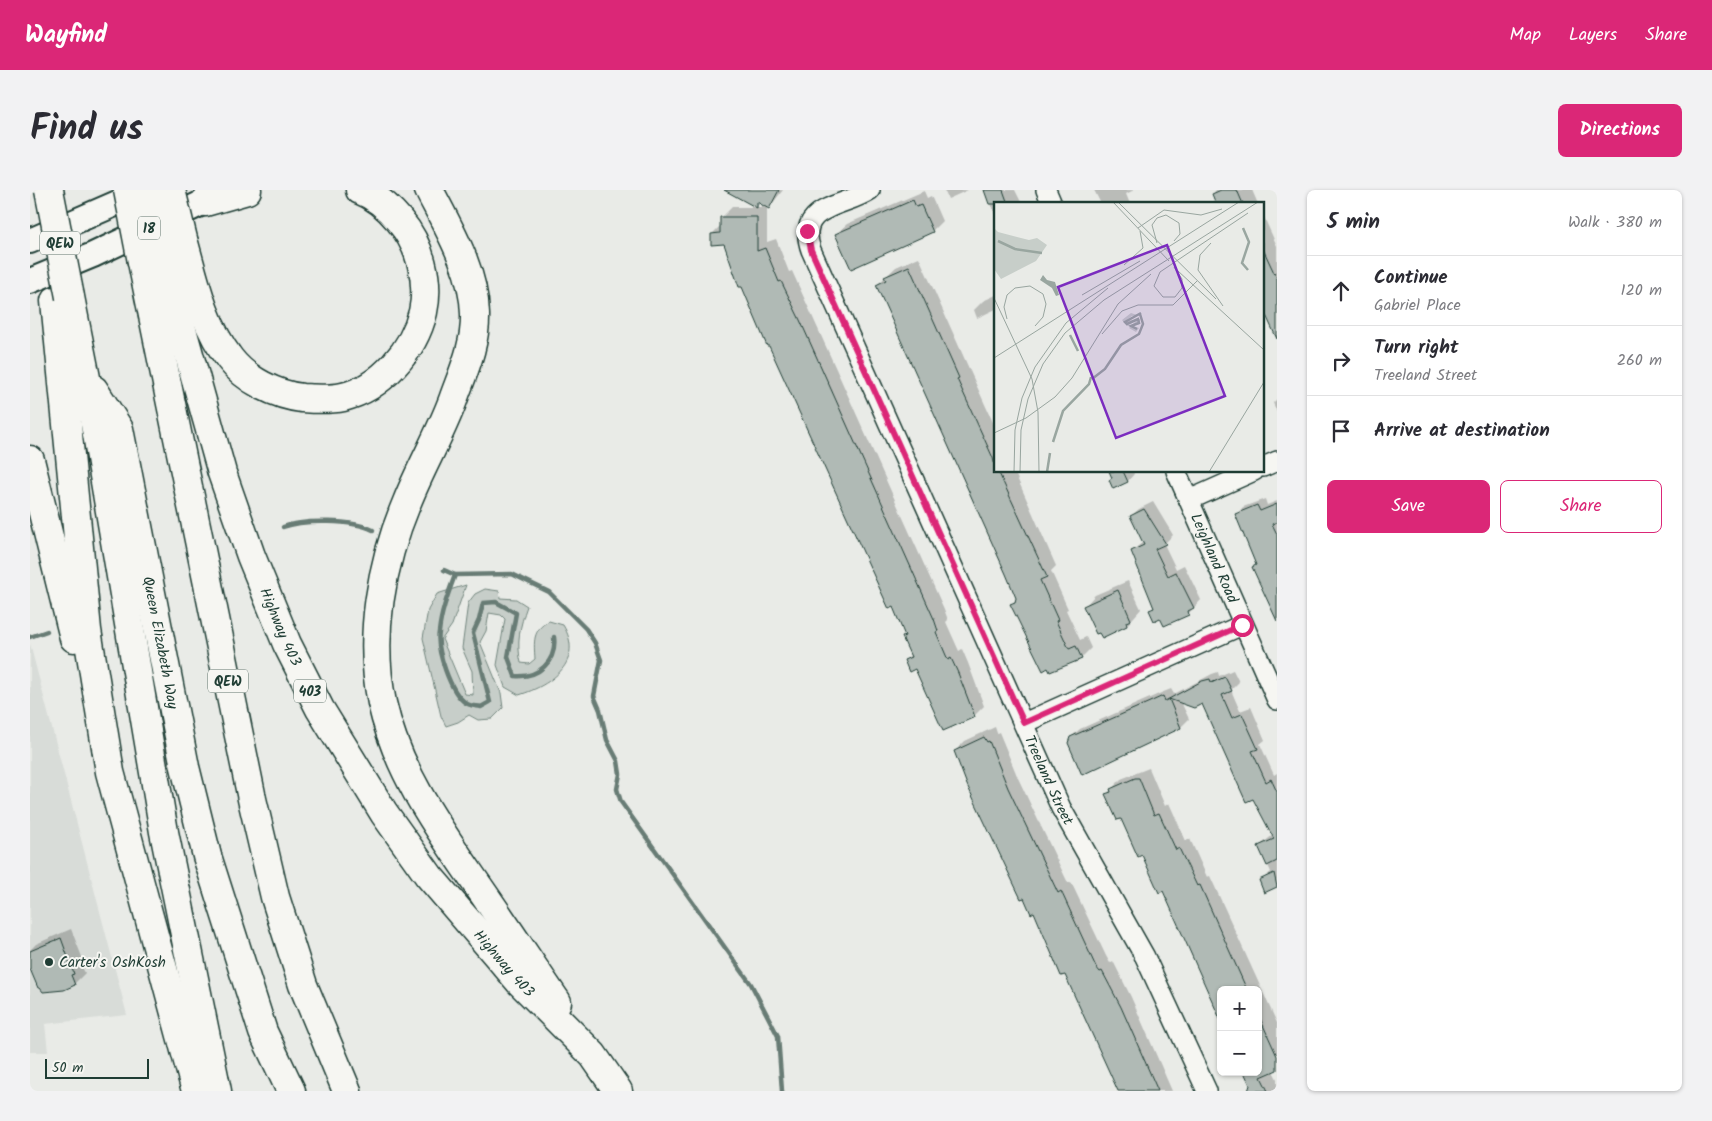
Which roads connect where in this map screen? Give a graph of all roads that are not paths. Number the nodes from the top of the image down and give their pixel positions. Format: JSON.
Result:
{"nodes":[{"id":1,"x":128,"y":190,"type":"edge"},
{"id":2,"x":146,"y":190,"type":"edge"},
{"id":3,"x":171,"y":190,"type":"edge"},
{"id":4,"x":229,"y":190,"type":"edge"},
{"id":5,"x":248,"y":190,"type":"edge"},
{"id":6,"x":360,"y":190,"type":"edge"},
{"id":7,"x":430,"y":190,"type":"edge"},
{"id":8,"x":870,"y":190,"type":"edge"},
{"id":9,"x":1046,"y":190,"type":"edge"},
{"id":10,"x":44,"y":195,"type":"edge"},
{"id":11,"x":205,"y":202,"type":"junction"},
{"id":12,"x":1051,"y":202,"type":"edge"},
{"id":13,"x":30,"y":241,"type":"edge"},
{"id":14,"x":162,"y":253,"type":"junction"},
{"id":15,"x":30,"y":281,"type":"edge"},
{"id":16,"x":62,"y":299,"type":"junction"},
{"id":17,"x":86,"y":376,"type":"junction"},
{"id":18,"x":30,"y":460,"type":"edge"},
{"id":19,"x":1277,"y":461,"type":"edge"},
{"id":20,"x":1264,"y":467,"type":"edge"},
{"id":21,"x":1176,"y":472,"type":"edge"},
{"id":22,"x":1252,"y":472,"type":"edge"},
{"id":23,"x":1189,"y":500,"type":"junction"},
{"id":24,"x":1242,"y":625,"type":"junction"},
{"id":25,"x":1277,"y":700,"type":"edge"},
{"id":26,"x":1024,"y":723,"type":"junction"},
{"id":27,"x":110,"y":772,"type":"junction"},
{"id":28,"x":593,"y":1055,"type":"junction"},
{"id":29,"x":196,"y":1091,"type":"edge"},
{"id":30,"x":217,"y":1091,"type":"edge"},
{"id":31,"x":291,"y":1091,"type":"edge"},
{"id":32,"x":347,"y":1091,"type":"edge"},
{"id":33,"x":618,"y":1091,"type":"edge"},
{"id":34,"x":1207,"y":1091,"type":"edge"}],
"edges":[{"from":1,"to":14,"type":"highway","number":"QEW","bridge":true},
{"from":2,"to":13,"type":"main road","number":"18"},
{"from":2,"to":14,"type":"highway","name":"Highway 403","number":"403","bridge":true},
{"from":3,"to":14,"type":"highway","bridge":true},
{"from":4,"to":11,"type":"main road","number":"18"},
{"from":5,"to":11,"type":"highway"},
{"from":6,"to":14,"type":"highway"},
{"from":7,"to":28,"type":"highway"},
{"from":8,"to":26,"type":"street","name":"Treeland Street"},
{"from":9,"to":12,"type":"street"},
{"from":10,"to":16,"type":"highway","name":"Queen Elizabeth Way","number":"QEW","bridge":true},
{"from":11,"to":15,"type":"main road","number":"18"},
{"from":14,"to":28,"type":"highway","name":"Highway 403","number":"403"},
{"from":14,"to":32,"type":"highway","number":"QEW"},
{"from":16,"to":17,"type":"highway","name":"Queen Elizabeth Way","number":"QEW"},
{"from":16,"to":27,"type":"highway"},
{"from":17,"to":30,"type":"highway"},
{"from":17,"to":31,"type":"highway","name":"Queen Elizabeth Way","number":"QEW"},
{"from":18,"to":27,"type":"highway"},
{"from":19,"to":20,"type":"street"},
{"from":21,"to":23,"type":"street","name":"Leighland Road"},
{"from":22,"to":23,"type":"street"},
{"from":23,"to":24,"type":"street","name":"Leighland Road"},
{"from":24,"to":25,"type":"street","name":"Leighland Road"},
{"from":24,"to":26,"type":"street"},
{"from":26,"to":34,"type":"street","name":"Treeland Street"},
{"from":27,"to":29,"type":"highway"},
{"from":28,"to":33,"type":"highway","name":"Highway 403","number":"403"}]}
